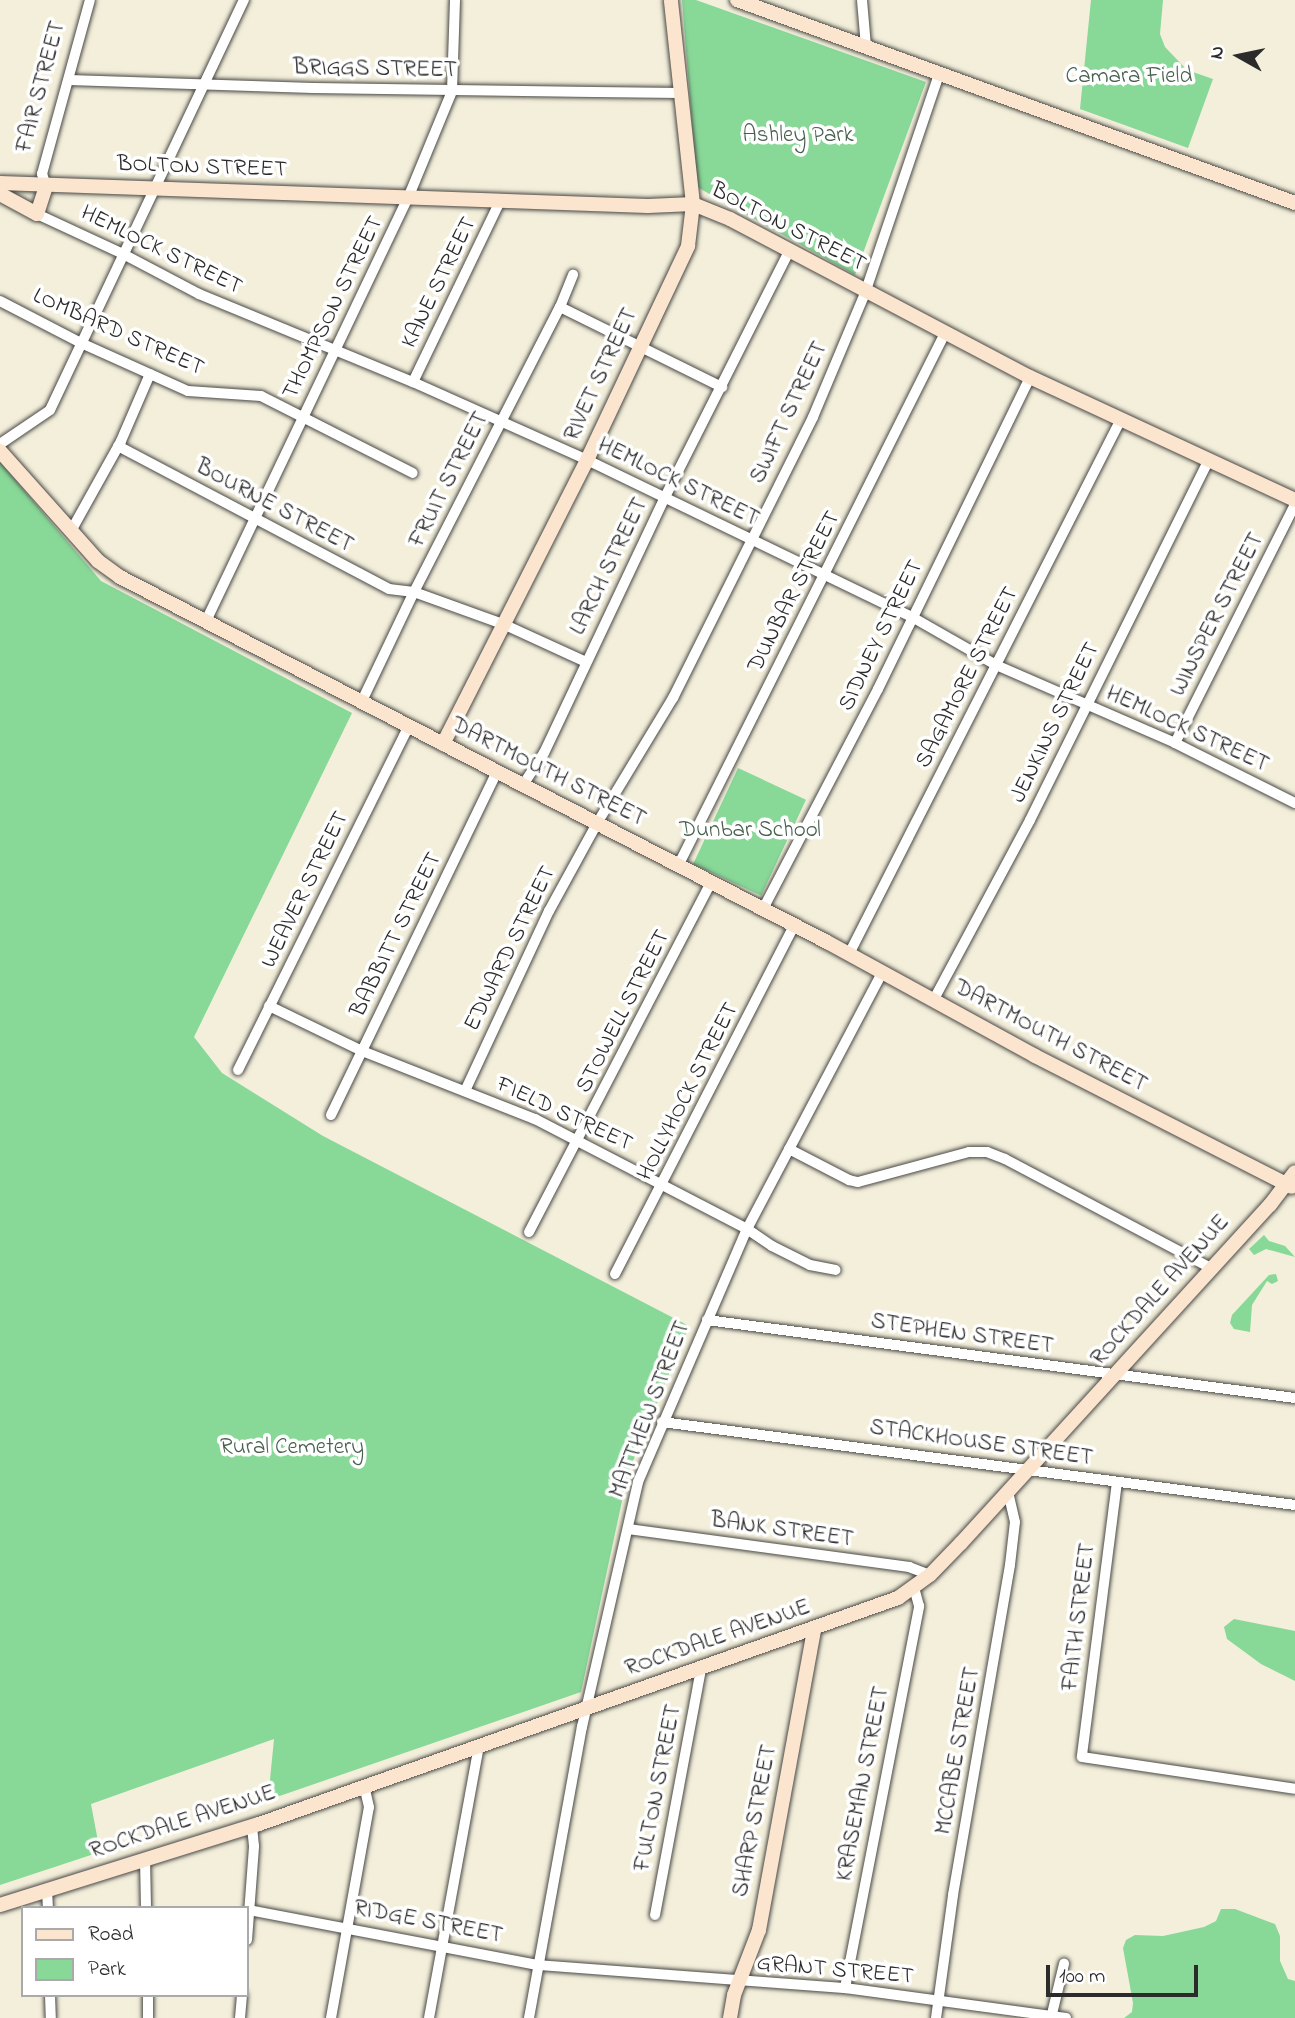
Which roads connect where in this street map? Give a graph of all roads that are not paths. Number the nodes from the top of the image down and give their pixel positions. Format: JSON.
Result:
{"nodes":[{"id":1,"x":90,"y":0,"type":"edge"},
{"id":2,"x":244,"y":0,"type":"edge"},
{"id":3,"x":456,"y":0,"type":"edge"},
{"id":4,"x":671,"y":0,"type":"edge"},
{"id":5,"x":737,"y":0,"type":"edge"},
{"id":6,"x":862,"y":0,"type":"edge"},
{"id":7,"x":866,"y":47,"type":"junction"},
{"id":8,"x":939,"y":75,"type":"junction"},
{"id":9,"x":69,"y":80,"type":"junction"},
{"id":10,"x":204,"y":86,"type":"junction"},
{"id":11,"x":452,"y":90,"type":"junction"},
{"id":12,"x":680,"y":93,"type":"junction"},
{"id":13,"x":0,"y":183,"type":"edge"},
{"id":14,"x":46,"y":186,"type":"junction"},
{"id":15,"x":157,"y":188,"type":"junction"},
{"id":16,"x":0,"y":194,"type":"edge"},
{"id":17,"x":408,"y":198,"type":"junction"},
{"id":18,"x":500,"y":201,"type":"junction"},
{"id":19,"x":1295,"y":203,"type":"edge"},
{"id":20,"x":693,"y":204,"type":"junction"},
{"id":21,"x":37,"y":214,"type":"junction"},
{"id":22,"x":788,"y":253,"type":"junction"},
{"id":23,"x":123,"y":254,"type":"junction"},
{"id":24,"x":573,"y":275,"type":"dead end"},
{"id":25,"x":865,"y":293,"type":"junction"},
{"id":26,"x":0,"y":301,"type":"edge"},
{"id":27,"x":560,"y":307,"type":"junction"},
{"id":28,"x":944,"y":335,"type":"junction"},
{"id":29,"x":81,"y":343,"type":"junction"},
{"id":30,"x":641,"y":346,"type":"junction"},
{"id":31,"x":335,"y":352,"type":"junction"},
{"id":32,"x":150,"y":374,"type":"junction"},
{"id":33,"x":1030,"y":377,"type":"junction"},
{"id":34,"x":413,"y":382,"type":"junction"},
{"id":35,"x":722,"y":387,"type":"junction"},
{"id":36,"x":303,"y":418,"type":"junction"},
{"id":37,"x":1121,"y":419,"type":"junction"},
{"id":38,"x":502,"y":421,"type":"junction"},
{"id":39,"x":0,"y":444,"type":"edge"},
{"id":40,"x":118,"y":446,"type":"junction"},
{"id":41,"x":0,"y":451,"type":"edge"},
{"id":42,"x":1209,"y":459,"type":"junction"},
{"id":43,"x":587,"y":460,"type":"junction"},
{"id":44,"x":413,"y":473,"type":"dead end"},
{"id":45,"x":665,"y":497,"type":"junction"},
{"id":46,"x":1295,"y":502,"type":"edge"},
{"id":47,"x":257,"y":517,"type":"junction"},
{"id":48,"x":71,"y":531,"type":"junction"},
{"id":49,"x":750,"y":539,"type":"junction"},
{"id":50,"x":825,"y":576,"type":"junction"},
{"id":51,"x":414,"y":592,"type":"junction"},
{"id":52,"x":912,"y":617,"type":"junction"},
{"id":53,"x":206,"y":621,"type":"junction"},
{"id":54,"x":503,"y":624,"type":"junction"},
{"id":55,"x":586,"y":662,"type":"junction"},
{"id":56,"x":996,"y":665,"type":"junction"},
{"id":57,"x":361,"y":703,"type":"junction"},
{"id":58,"x":1085,"y":704,"type":"junction"},
{"id":59,"x":408,"y":727,"type":"junction"},
{"id":60,"x":1175,"y":743,"type":"junction"},
{"id":61,"x":443,"y":744,"type":"junction"},
{"id":62,"x":497,"y":772,"type":"junction"},
{"id":63,"x":523,"y":785,"type":"junction"},
{"id":64,"x":1295,"y":803,"type":"edge"},
{"id":65,"x":596,"y":825,"type":"junction"},
{"id":66,"x":678,"y":866,"type":"junction"},
{"id":67,"x":711,"y":883,"type":"junction"},
{"id":68,"x":763,"y":909,"type":"junction"},
{"id":69,"x":794,"y":925,"type":"junction"},
{"id":70,"x":849,"y":954,"type":"junction"},
{"id":71,"x":882,"y":973,"type":"junction"},
{"id":72,"x":933,"y":1001,"type":"junction"},
{"id":73,"x":269,"y":1006,"type":"junction"},
{"id":74,"x":362,"y":1051,"type":"junction"},
{"id":75,"x":238,"y":1070,"type":"dead end"},
{"id":76,"x":465,"y":1091,"type":"junction"},
{"id":77,"x":331,"y":1115,"type":"dead end"},
{"id":78,"x":580,"y":1140,"type":"junction"},
{"id":79,"x":789,"y":1149,"type":"junction"},
{"id":80,"x":1292,"y":1182,"type":"edge"},
{"id":81,"x":663,"y":1185,"type":"junction"},
{"id":82,"x":747,"y":1229,"type":"junction"},
{"id":83,"x":529,"y":1232,"type":"dead end"},
{"id":84,"x":1211,"y":1268,"type":"junction"},
{"id":85,"x":836,"y":1270,"type":"dead end"},
{"id":86,"x":615,"y":1274,"type":"dead end"},
{"id":87,"x":707,"y":1320,"type":"junction"},
{"id":88,"x":1115,"y":1375,"type":"junction"},
{"id":89,"x":1295,"y":1398,"type":"edge"},
{"id":90,"x":662,"y":1422,"type":"junction"},
{"id":91,"x":1027,"y":1470,"type":"junction"},
{"id":92,"x":1117,"y":1482,"type":"junction"},
{"id":93,"x":1008,"y":1492,"type":"junction"},
{"id":94,"x":1295,"y":1505,"type":"edge"},
{"id":95,"x":628,"y":1529,"type":"junction"},
{"id":96,"x":930,"y":1575,"type":"junction"},
{"id":97,"x":915,"y":1587,"type":"junction"},
{"id":98,"x":814,"y":1630,"type":"junction"},
{"id":99,"x":701,"y":1669,"type":"junction"},
{"id":100,"x":587,"y":1708,"type":"junction"},
{"id":101,"x":479,"y":1746,"type":"junction"},
{"id":102,"x":364,"y":1786,"type":"junction"},
{"id":103,"x":1295,"y":1789,"type":"edge"},
{"id":104,"x":252,"y":1826,"type":"junction"},
{"id":105,"x":145,"y":1859,"type":"junction"},
{"id":106,"x":47,"y":1890,"type":"junction"},
{"id":107,"x":0,"y":1905,"type":"edge"},
{"id":108,"x":48,"y":1906,"type":"edge"},
{"id":109,"x":146,"y":1906,"type":"edge"},
{"id":110,"x":249,"y":1910,"type":"junction"},
{"id":111,"x":654,"y":1915,"type":"dead end"},
{"id":112,"x":248,"y":1925,"type":"edge"},
{"id":113,"x":349,"y":1927,"type":"junction"},
{"id":114,"x":441,"y":1947,"type":"junction"},
{"id":115,"x":1064,"y":1964,"type":"dead end"},
{"id":116,"x":538,"y":1965,"type":"junction"},
{"id":117,"x":600,"y":1969,"type":"joint"},
{"id":118,"x":740,"y":1982,"type":"junction"},
{"id":119,"x":845,"y":1988,"type":"junction"},
{"id":120,"x":50,"y":1997,"type":"edge"},
{"id":121,"x":148,"y":1997,"type":"edge"},
{"id":122,"x":242,"y":1997,"type":"edge"},
{"id":123,"x":938,"y":2000,"type":"junction"},
{"id":124,"x":1051,"y":2017,"type":"edge"},
{"id":125,"x":51,"y":2018,"type":"edge"},
{"id":126,"x":148,"y":2018,"type":"edge"},
{"id":127,"x":240,"y":2018,"type":"edge"},
{"id":128,"x":331,"y":2018,"type":"edge"},
{"id":129,"x":429,"y":2018,"type":"edge"},
{"id":130,"x":529,"y":2018,"type":"edge"},
{"id":131,"x":730,"y":2018,"type":"edge"},
{"id":132,"x":936,"y":2018,"type":"edge"},
{"id":133,"x":1066,"y":2018,"type":"edge"}],
"edges":[{"from":1,"to":9,"type":"street","name":"FAIR STREET"},
{"from":2,"to":10,"type":"street"},
{"from":3,"to":11,"type":"street","name":"THOMPSON STREET"},
{"from":4,"to":12,"type":"street","name":"RIVET STREET"},
{"from":5,"to":7,"type":"street"},
{"from":6,"to":7,"type":"street"},
{"from":7,"to":8,"type":"street"},
{"from":8,"to":19,"type":"street"},
{"from":8,"to":25,"type":"street","name":"SWIFT STREET"},
{"from":9,"to":10,"type":"street","name":"BRIGGS STREET"},
{"from":9,"to":14,"type":"street","name":"FAIR STREET"},
{"from":10,"to":11,"type":"street","name":"BRIGGS STREET"},
{"from":10,"to":15,"type":"street"},
{"from":11,"to":12,"type":"street","name":"BRIGGS STREET"},
{"from":11,"to":17,"type":"street","name":"THOMPSON STREET"},
{"from":12,"to":20,"type":"street","name":"RIVET STREET"},
{"from":13,"to":14,"type":"street","name":"FAIR STREET"},
{"from":14,"to":15,"type":"street","name":"BOLTON STREET"},
{"from":14,"to":21,"type":"street","name":"FAIR STREET"},
{"from":15,"to":17,"type":"street","name":"BOLTON STREET"},
{"from":15,"to":23,"type":"street"},
{"from":16,"to":21,"type":"street"},
{"from":17,"to":18,"type":"street","name":"BOLTON STREET"},
{"from":17,"to":31,"type":"street","name":"THOMPSON STREET"},
{"from":18,"to":20,"type":"street","name":"BOLTON STREET"},
{"from":18,"to":34,"type":"street","name":"KANE STREET"},
{"from":20,"to":22,"type":"street","name":"BOLTON STREET"},
{"from":20,"to":30,"type":"street","name":"RIVET STREET"},
{"from":21,"to":23,"type":"street","name":"HEMLOCK STREET"},
{"from":22,"to":25,"type":"street","name":"BOLTON STREET"},
{"from":22,"to":35,"type":"street","name":"LARCH STREET"},
{"from":23,"to":29,"type":"street"},
{"from":23,"to":31,"type":"street","name":"HEMLOCK STREET"},
{"from":24,"to":27,"type":"street","name":"FRUIT STREET"},
{"from":25,"to":28,"type":"street","name":"BOLTON STREET"},
{"from":25,"to":49,"type":"street","name":"SWIFT STREET"},
{"from":26,"to":29,"type":"street","name":"LOMBARD STREET"},
{"from":27,"to":30,"type":"street"},
{"from":27,"to":38,"type":"street","name":"FRUIT STREET"},
{"from":28,"to":33,"type":"street","name":"BOLTON STREET"},
{"from":28,"to":50,"type":"street","name":"DUNBAR STREET"},
{"from":29,"to":32,"type":"street","name":"LOMBARD STREET"},
{"from":29,"to":39,"type":"street"},
{"from":30,"to":35,"type":"street"},
{"from":30,"to":43,"type":"street","name":"RIVET STREET"},
{"from":31,"to":34,"type":"street","name":"HEMLOCK STREET"},
{"from":31,"to":36,"type":"street","name":"THOMPSON STREET"},
{"from":32,"to":36,"type":"street","name":"LOMBARD STREET"},
{"from":32,"to":40,"type":"street"},
{"from":33,"to":37,"type":"street","name":"BOLTON STREET"},
{"from":33,"to":52,"type":"street","name":"SIDNEY STREET"},
{"from":34,"to":38,"type":"street","name":"HEMLOCK STREET"},
{"from":35,"to":45,"type":"street","name":"LARCH STREET"},
{"from":36,"to":44,"type":"street","name":"LOMBARD STREET"},
{"from":36,"to":47,"type":"street","name":"THOMPSON STREET"},
{"from":37,"to":42,"type":"street","name":"BOLTON STREET"},
{"from":37,"to":56,"type":"street","name":"SAGAMORE STREET"},
{"from":38,"to":43,"type":"street","name":"HEMLOCK STREET"},
{"from":38,"to":51,"type":"street","name":"FRUIT STREET"},
{"from":40,"to":47,"type":"street","name":"BOURNE STREET"},
{"from":40,"to":48,"type":"street"},
{"from":41,"to":48,"type":"street","name":"DARTMOUTH STREET"},
{"from":42,"to":46,"type":"street","name":"BOLTON STREET"},
{"from":42,"to":58,"type":"street","name":"JENKINS STREET"},
{"from":43,"to":45,"type":"street","name":"HEMLOCK STREET"},
{"from":43,"to":54,"type":"street","name":"RIVET STREET"},
{"from":45,"to":49,"type":"street","name":"HEMLOCK STREET"},
{"from":45,"to":55,"type":"street","name":"LARCH STREET"},
{"from":46,"to":60,"type":"street","name":"WINSPER STREET"},
{"from":47,"to":51,"type":"street","name":"BOURNE STREET"},
{"from":47,"to":53,"type":"street","name":"THOMPSON STREET"},
{"from":48,"to":53,"type":"street","name":"DARTMOUTH STREET"},
{"from":49,"to":50,"type":"street","name":"HEMLOCK STREET"},
{"from":49,"to":65,"type":"street","name":"SWIFT STREET"},
{"from":50,"to":52,"type":"street","name":"HEMLOCK STREET"},
{"from":50,"to":66,"type":"street","name":"DUNBAR STREET"},
{"from":51,"to":54,"type":"street","name":"BOURNE STREET"},
{"from":51,"to":57,"type":"street","name":"FRUIT STREET"},
{"from":52,"to":56,"type":"street","name":"HEMLOCK STREET"},
{"from":52,"to":68,"type":"street","name":"SIDNEY STREET"},
{"from":53,"to":57,"type":"street","name":"DARTMOUTH STREET"},
{"from":54,"to":55,"type":"street","name":"BOURNE STREET"},
{"from":54,"to":61,"type":"street","name":"RIVET STREET"},
{"from":55,"to":63,"type":"street","name":"LARCH STREET"},
{"from":56,"to":58,"type":"street","name":"HEMLOCK STREET"},
{"from":56,"to":70,"type":"street","name":"SAGAMORE STREET"},
{"from":57,"to":59,"type":"street","name":"DARTMOUTH STREET"},
{"from":58,"to":60,"type":"street","name":"HEMLOCK STREET"},
{"from":58,"to":72,"type":"street","name":"JENKINS STREET"},
{"from":59,"to":61,"type":"street","name":"DARTMOUTH STREET"},
{"from":59,"to":73,"type":"street","name":"WEAVER STREET"},
{"from":60,"to":64,"type":"street","name":"HEMLOCK STREET"},
{"from":61,"to":62,"type":"street","name":"DARTMOUTH STREET"},
{"from":62,"to":63,"type":"street","name":"DARTMOUTH STREET"},
{"from":62,"to":74,"type":"street","name":"BABBITT STREET"},
{"from":63,"to":65,"type":"street","name":"DARTMOUTH STREET"},
{"from":65,"to":66,"type":"street","name":"DARTMOUTH STREET"},
{"from":65,"to":76,"type":"street","name":"EDWARD STREET"},
{"from":66,"to":67,"type":"street","name":"DARTMOUTH STREET"},
{"from":67,"to":68,"type":"street","name":"DARTMOUTH STREET"},
{"from":67,"to":78,"type":"street","name":"STOWELL STREET"},
{"from":68,"to":69,"type":"street","name":"DARTMOUTH STREET"},
{"from":69,"to":70,"type":"street","name":"DARTMOUTH STREET"},
{"from":69,"to":81,"type":"street","name":"HOLLYHOCK STREET"},
{"from":70,"to":71,"type":"street","name":"DARTMOUTH STREET"},
{"from":71,"to":72,"type":"street","name":"DARTMOUTH STREET"},
{"from":71,"to":79,"type":"street","name":"MATTHEW STREET"},
{"from":72,"to":80,"type":"street","name":"DARTMOUTH STREET"},
{"from":73,"to":74,"type":"street","name":"FIELD STREET"},
{"from":73,"to":75,"type":"street","name":"WEAVER STREET"},
{"from":74,"to":76,"type":"street","name":"FIELD STREET"},
{"from":74,"to":77,"type":"street","name":"BABBITT STREET"},
{"from":76,"to":78,"type":"street","name":"FIELD STREET"},
{"from":78,"to":81,"type":"street","name":"FIELD STREET"},
{"from":78,"to":83,"type":"street","name":"STOWELL STREET"},
{"from":79,"to":82,"type":"street","name":"MATTHEW STREET"},
{"from":79,"to":84,"type":"street"},
{"from":80,"to":84,"type":"street","name":"ROCKDALE AVENUE"},
{"from":81,"to":82,"type":"street","name":"FIELD STREET"},
{"from":81,"to":86,"type":"street","name":"HOLLYHOCK STREET"},
{"from":82,"to":85,"type":"street","name":"FIELD STREET"},
{"from":82,"to":87,"type":"street","name":"MATTHEW STREET"},
{"from":84,"to":88,"type":"street","name":"ROCKDALE AVENUE"},
{"from":87,"to":88,"type":"street","name":"STEPHEN STREET"},
{"from":87,"to":90,"type":"street","name":"MATTHEW STREET"},
{"from":88,"to":89,"type":"street","name":"STEPHEN STREET"},
{"from":88,"to":91,"type":"street","name":"ROCKDALE AVENUE"},
{"from":90,"to":91,"type":"street","name":"STACKHOUSE STREET"},
{"from":90,"to":95,"type":"street","name":"MATTHEW STREET"},
{"from":91,"to":92,"type":"street","name":"STACKHOUSE STREET"},
{"from":91,"to":93,"type":"street","name":"ROCKDALE AVENUE"},
{"from":92,"to":94,"type":"street","name":"STACKHOUSE STREET"},
{"from":92,"to":103,"type":"street","name":"FAITH STREET"},
{"from":93,"to":96,"type":"street","name":"ROCKDALE AVENUE"},
{"from":93,"to":123,"type":"street","name":"MCCABE STREET"},
{"from":95,"to":96,"type":"street","name":"BANK STREET"},
{"from":95,"to":100,"type":"street","name":"MATTHEW STREET"},
{"from":96,"to":97,"type":"street","name":"ROCKDALE AVENUE"},
{"from":97,"to":98,"type":"street","name":"ROCKDALE AVENUE"},
{"from":97,"to":119,"type":"street","name":"KRASEMAN STREET"},
{"from":98,"to":99,"type":"street","name":"ROCKDALE AVENUE"},
{"from":98,"to":118,"type":"street","name":"SHARP STREET"},
{"from":99,"to":100,"type":"street","name":"ROCKDALE AVENUE"},
{"from":99,"to":111,"type":"street","name":"FULTON STREET"},
{"from":100,"to":101,"type":"street","name":"ROCKDALE AVENUE"},
{"from":100,"to":116,"type":"street","name":"MATTHEW STREET"},
{"from":101,"to":102,"type":"street","name":"ROCKDALE AVENUE"},
{"from":101,"to":114,"type":"street"},
{"from":102,"to":104,"type":"street","name":"ROCKDALE AVENUE"},
{"from":102,"to":113,"type":"street"},
{"from":104,"to":105,"type":"street","name":"ROCKDALE AVENUE"},
{"from":104,"to":110,"type":"street"},
{"from":105,"to":106,"type":"street","name":"ROCKDALE AVENUE"},
{"from":105,"to":109,"type":"street"},
{"from":106,"to":107,"type":"street","name":"ROCKDALE AVENUE"},
{"from":106,"to":108,"type":"street"},
{"from":110,"to":112,"type":"street"},
{"from":110,"to":113,"type":"street","name":"RIDGE STREET"},
{"from":113,"to":114,"type":"street","name":"RIDGE STREET"},
{"from":113,"to":128,"type":"street"},
{"from":114,"to":116,"type":"street","name":"RIDGE STREET"},
{"from":114,"to":129,"type":"street"},
{"from":115,"to":124,"type":"street"},
{"from":116,"to":117,"type":"street","name":"RIDGE STREET"},
{"from":116,"to":130,"type":"street","name":"MATTHEW STREET"},
{"from":117,"to":118,"type":"street","name":"GRANT STREET"},
{"from":118,"to":119,"type":"street","name":"GRANT STREET"},
{"from":118,"to":131,"type":"street","name":"SHARP STREET"},
{"from":119,"to":123,"type":"street","name":"GRANT STREET"},
{"from":120,"to":125,"type":"street"},
{"from":121,"to":126,"type":"street"},
{"from":122,"to":127,"type":"street"},
{"from":123,"to":124,"type":"street","name":"GRANT STREET"},
{"from":123,"to":132,"type":"street","name":"MCCABE STREET"},
{"from":124,"to":133,"type":"street","name":"GRANT STREET"}]}
